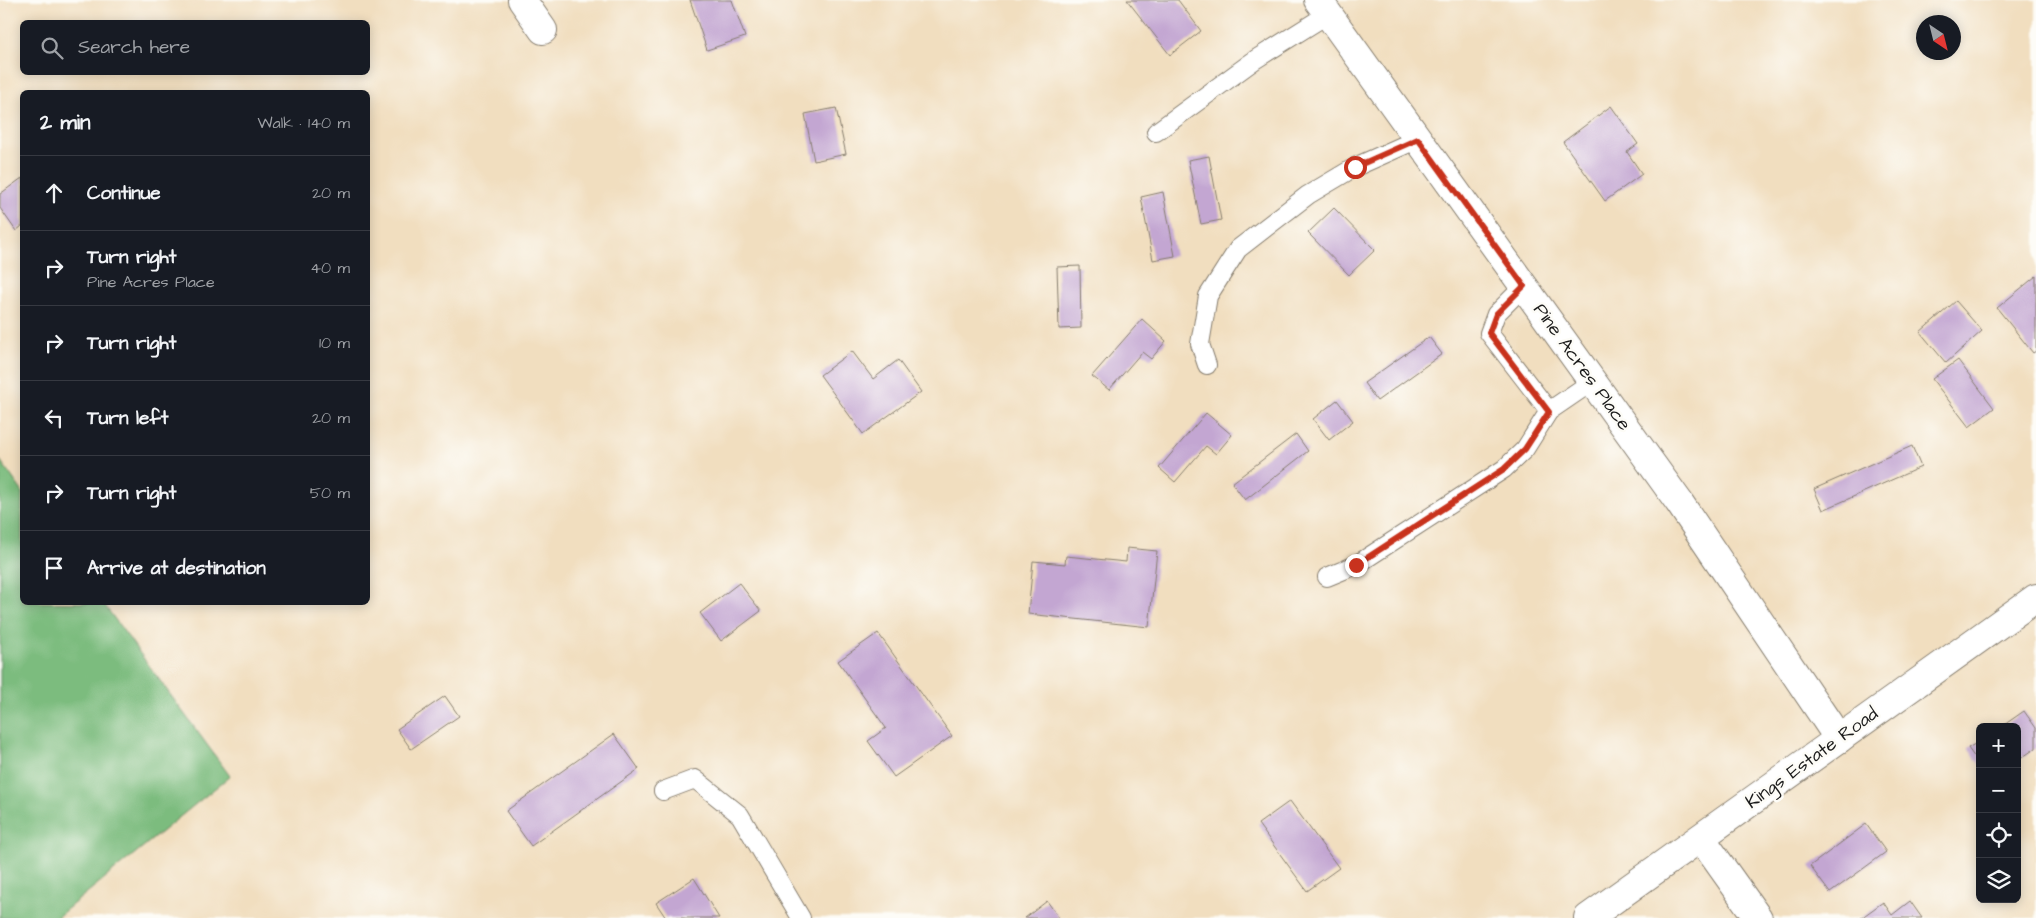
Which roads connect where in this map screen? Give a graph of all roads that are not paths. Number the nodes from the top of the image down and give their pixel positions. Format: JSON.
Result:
{"nodes":[{"id":1,"x":522,"y":0,"type":"edge"},
{"id":2,"x":1323,"y":7,"type":"edge"},
{"id":3,"x":543,"y":30,"type":"dead end"},
{"id":4,"x":1156,"y":132,"type":"dead end"},
{"id":5,"x":1418,"y":139,"type":"junction"},
{"id":6,"x":1524,"y":286,"type":"junction"},
{"id":7,"x":1207,"y":365,"type":"dead end"},
{"id":8,"x":1593,"y":381,"type":"junction"},
{"id":9,"x":1549,"y":412,"type":"junction"},
{"id":10,"x":1327,"y":577,"type":"dead end"},
{"id":11,"x":2036,"y":598,"type":"edge"},
{"id":12,"x":1839,"y":739,"type":"junction"},
{"id":13,"x":663,"y":791,"type":"dead end"},
{"id":14,"x":1701,"y":838,"type":"junction"},
{"id":15,"x":801,"y":918,"type":"edge"},
{"id":16,"x":1588,"y":918,"type":"edge"},
{"id":17,"x":1758,"y":918,"type":"edge"}],
"edges":[{"from":1,"to":3,"type":"street"},
{"from":2,"to":4,"type":"lane"},
{"from":2,"to":5,"type":"street","name":"Pine Acres Place"},
{"from":5,"to":6,"type":"street","name":"Pine Acres Place"},
{"from":5,"to":7,"type":"lane"},
{"from":6,"to":8,"type":"street","name":"Pine Acres Place"},
{"from":6,"to":9,"type":"lane"},
{"from":8,"to":9,"type":"lane"},
{"from":8,"to":12,"type":"street","name":"Pine Acres Place"},
{"from":9,"to":10,"type":"lane"},
{"from":11,"to":12,"type":"street","name":"Kings Estate Road"},
{"from":12,"to":14,"type":"street","name":"Kings Estate Road"},
{"from":13,"to":15,"type":"lane"},
{"from":14,"to":16,"type":"street","name":"Kings Estate Road"},
{"from":14,"to":17,"type":"street"}]}
